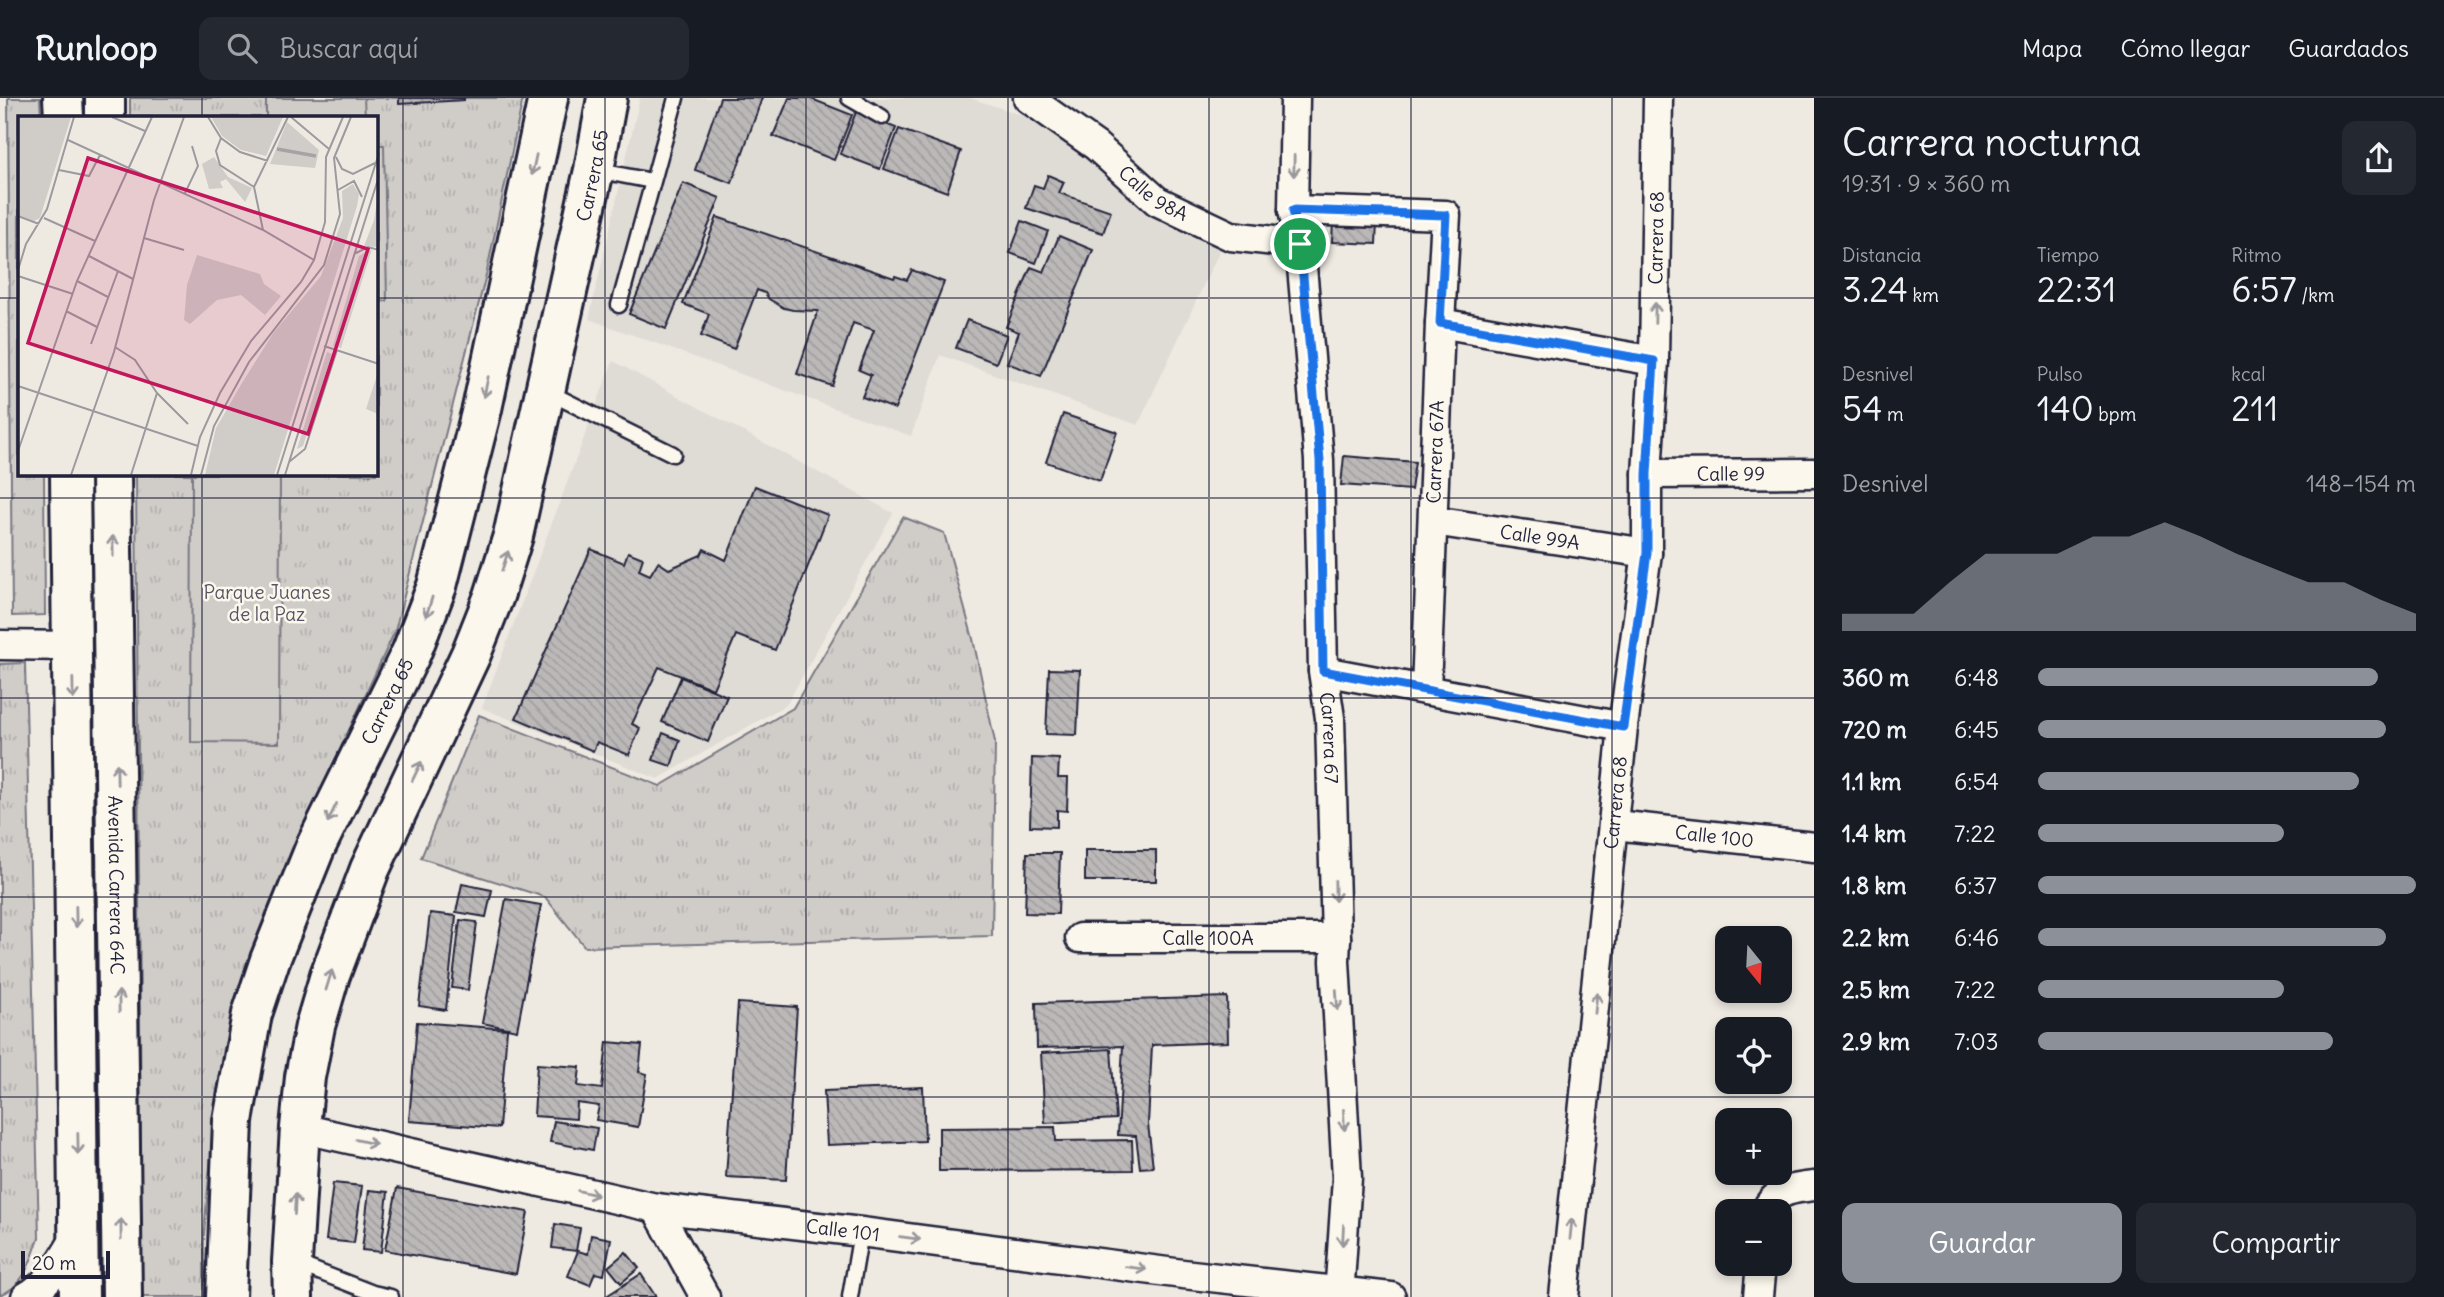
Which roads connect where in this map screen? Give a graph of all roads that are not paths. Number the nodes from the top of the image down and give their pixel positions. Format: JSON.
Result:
{"nodes":[{"id":1,"x":63,"y":98,"type":"edge"},
{"id":2,"x":105,"y":98,"type":"edge"},
{"id":3,"x":548,"y":98,"type":"edge"},
{"id":4,"x":607,"y":98,"type":"edge"},
{"id":5,"x":676,"y":98,"type":"edge"},
{"id":6,"x":849,"y":98,"type":"edge"},
{"id":7,"x":1028,"y":98,"type":"edge"},
{"id":8,"x":1295,"y":98,"type":"edge"},
{"id":9,"x":1658,"y":98,"type":"edge"},
{"id":10,"x":64,"y":116,"type":"edge"},
{"id":11,"x":105,"y":116,"type":"edge"},
{"id":12,"x":882,"y":117,"type":"dead end"},
{"id":13,"x":594,"y":170,"type":"junction"},
{"id":14,"x":652,"y":181,"type":"junction"},
{"id":15,"x":1293,"y":210,"type":"junction"},
{"id":16,"x":1300,"y":244,"type":"junction"},
{"id":17,"x":619,"y":305,"type":"dead end"},
{"id":18,"x":1440,"y":323,"type":"junction"},
{"id":19,"x":1654,"y":361,"type":"junction"},
{"id":20,"x":546,"y":391,"type":"junction"},
{"id":21,"x":673,"y":453,"type":"dead end"},
{"id":22,"x":1814,"y":473,"type":"edge"},
{"id":23,"x":1647,"y":474,"type":"junction"},
{"id":24,"x":70,"y":476,"type":"edge"},
{"id":25,"x":111,"y":476,"type":"edge"},
{"id":26,"x":1433,"y":521,"type":"junction"},
{"id":27,"x":1647,"y":553,"type":"junction"},
{"id":28,"x":0,"y":645,"type":"edge"},
{"id":29,"x":73,"y":646,"type":"junction"},
{"id":30,"x":1323,"y":671,"type":"junction"},
{"id":31,"x":1426,"y":690,"type":"junction"},
{"id":32,"x":1623,"y":727,"type":"junction"},
{"id":33,"x":1615,"y":825,"type":"junction"},
{"id":34,"x":1814,"y":847,"type":"edge"},
{"id":35,"x":1080,"y":938,"type":"dead end"},
{"id":36,"x":1336,"y":938,"type":"junction"},
{"id":37,"x":300,"y":1128,"type":"junction"},
{"id":38,"x":1814,"y":1186,"type":"edge"},
{"id":39,"x":1778,"y":1199,"type":"edge"},
{"id":40,"x":656,"y":1208,"type":"junction"},
{"id":41,"x":79,"y":1232,"type":"junction"},
{"id":42,"x":862,"y":1232,"type":"junction"},
{"id":43,"x":1760,"y":1276,"type":"edge"},
{"id":44,"x":293,"y":1279,"type":"edge"},
{"id":45,"x":1182,"y":1285,"type":"edge"},
{"id":46,"x":1340,"y":1294,"type":"edge"},
{"id":47,"x":373,"y":1295,"type":"edge"},
{"id":48,"x":26,"y":1297,"type":"edge"},
{"id":49,"x":79,"y":1297,"type":"edge"},
{"id":50,"x":122,"y":1297,"type":"edge"},
{"id":51,"x":226,"y":1297,"type":"edge"},
{"id":52,"x":391,"y":1297,"type":"edge"},
{"id":53,"x":705,"y":1297,"type":"edge"},
{"id":54,"x":850,"y":1297,"type":"edge"},
{"id":55,"x":1391,"y":1297,"type":"edge"},
{"id":56,"x":1564,"y":1297,"type":"edge"},
{"id":57,"x":1758,"y":1297,"type":"edge"}],
"edges":[{"from":1,"to":10,"type":"main road"},
{"from":2,"to":11,"type":"main road"},
{"from":3,"to":51,"type":"main road","name":"Carrera 65","one_way":true},
{"from":4,"to":13,"type":"main road","name":"Carrera 65"},
{"from":5,"to":14,"type":"lane"},
{"from":6,"to":12,"type":"lane"},
{"from":7,"to":16,"type":"street","name":"Calle 98A"},
{"from":8,"to":15,"type":"street","name":"Carrera 67","one_way":true},
{"from":19,"to":9,"type":"street","name":"Carrera 68","one_way":true},
{"from":13,"to":14,"type":"lane"},
{"from":13,"to":20,"type":"main road","name":"Carrera 65"},
{"from":14,"to":17,"type":"lane"},
{"from":15,"to":16,"type":"street","name":"Carrera 67"},
{"from":15,"to":18,"type":"street","name":"Carrera 67A"},
{"from":16,"to":30,"type":"street","name":"Carrera 67"},
{"from":18,"to":19,"type":"street"},
{"from":18,"to":26,"type":"street","name":"Carrera 67A"},
{"from":19,"to":23,"type":"street","name":"Carrera 68"},
{"from":20,"to":21,"type":"lane"},
{"from":37,"to":20,"type":"main road","name":"Carrera 65","one_way":true},
{"from":22,"to":23,"type":"street","name":"Calle 99"},
{"from":23,"to":27,"type":"street","name":"Carrera 68"},
{"from":24,"to":29,"type":"main road"},
{"from":50,"to":25,"type":"main road","name":"Avenida Carrera 64C","one_way":true},
{"from":26,"to":27,"type":"street","name":"Calle 99A"},
{"from":26,"to":31,"type":"street","name":"Carrera 67A"},
{"from":27,"to":32,"type":"street","name":"Carrera 68"},
{"from":28,"to":29,"type":"street"},
{"from":29,"to":41,"type":"main road","one_way":true},
{"from":30,"to":31,"type":"street"},
{"from":30,"to":36,"type":"street","name":"Carrera 67","one_way":true},
{"from":31,"to":32,"type":"street"},
{"from":32,"to":33,"type":"street","name":"Carrera 68"},
{"from":33,"to":34,"type":"street","name":"Calle 100"},
{"from":56,"to":33,"type":"street","name":"Carrera 68","one_way":true},
{"from":35,"to":36,"type":"street","name":"Calle 100A"},
{"from":36,"to":46,"type":"street","name":"Carrera 67","one_way":true},
{"from":37,"to":40,"type":"street","name":"Calle 101","one_way":true},
{"from":44,"to":37,"type":"main road","name":"Carrera 65","one_way":true},
{"from":38,"to":39,"type":"street"},
{"from":40,"to":42,"type":"street","name":"Calle 101"},
{"from":40,"to":53,"type":"street"},
{"from":41,"to":48,"type":"street"},
{"from":41,"to":49,"type":"main road"},
{"from":42,"to":45,"type":"street","name":"Calle 101","one_way":true},
{"from":42,"to":54,"type":"lane"},
{"from":43,"to":57,"type":"street"},
{"from":44,"to":47,"type":"lane"},
{"from":45,"to":46,"type":"street","name":"Calle 101"},
{"from":46,"to":55,"type":"street","name":"Calle 101"},
{"from":47,"to":52,"type":"lane"}]}
